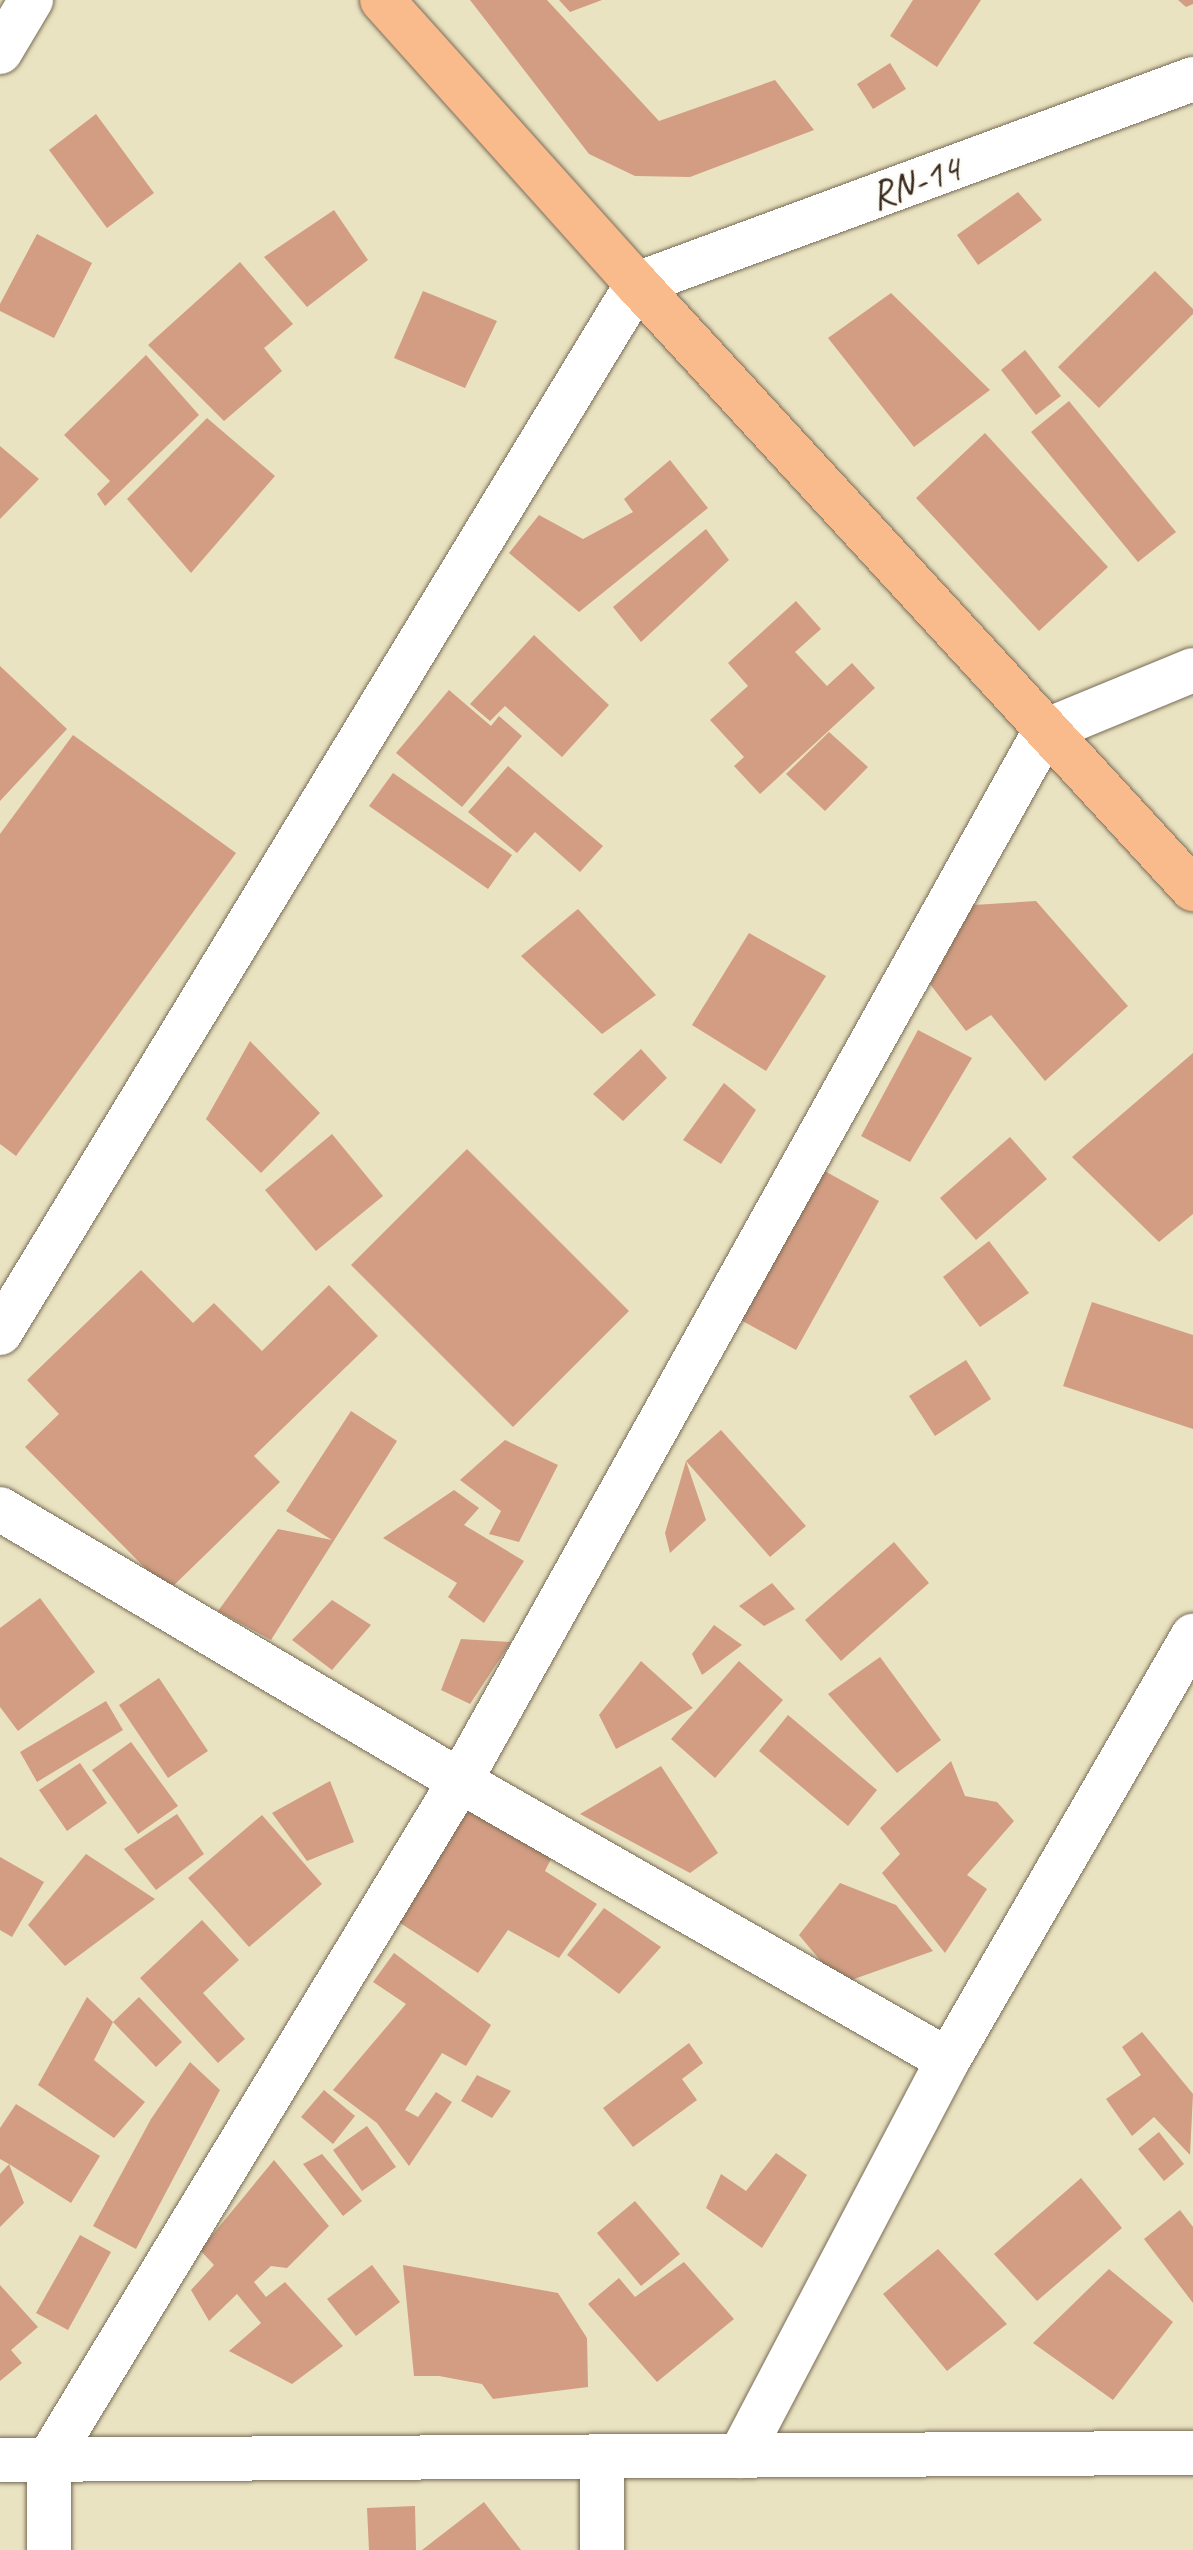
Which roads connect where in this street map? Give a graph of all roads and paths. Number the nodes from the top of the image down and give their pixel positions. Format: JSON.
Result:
{"nodes":[{"id":1,"x":31,"y":0,"type":"edge"},
{"id":2,"x":382,"y":0,"type":"edge"},
{"id":3,"x":0,"y":52,"type":"edge"},
{"id":4,"x":1193,"y":79,"type":"edge"},
{"id":5,"x":637,"y":284,"type":"junction"},
{"id":6,"x":1193,"y":670,"type":"edge"},
{"id":7,"x":1045,"y":731,"type":"junction"},
{"id":8,"x":1193,"y":889,"type":"edge"},
{"id":9,"x":0,"y":1333,"type":"edge"},
{"id":10,"x":0,"y":1509,"type":"edge"},
{"id":11,"x":1193,"y":1636,"type":"edge"},
{"id":12,"x":460,"y":1781,"type":"junction"},
{"id":13,"x":948,"y":2060,"type":"junction"},
{"id":14,"x":1193,"y":2453,"type":"edge"},
{"id":15,"x":740,"y":2456,"type":"junction"},
{"id":16,"x":602,"y":2457,"type":"junction"},
{"id":17,"x":49,"y":2459,"type":"junction"},
{"id":18,"x":0,"y":2460,"type":"edge"},
{"id":19,"x":49,"y":2550,"type":"edge"},
{"id":20,"x":602,"y":2550,"type":"edge"}],
"edges":[{"from":1,"to":3,"type":"street"},
{"from":2,"to":5,"type":"main road"},
{"from":4,"to":5,"type":"street","name":"RN-14"},
{"from":5,"to":7,"type":"main road"},
{"from":5,"to":9,"type":"street"},
{"from":6,"to":7,"type":"street"},
{"from":7,"to":8,"type":"main road"},
{"from":7,"to":12,"type":"street"},
{"from":10,"to":12,"type":"street"},
{"from":11,"to":13,"type":"street"},
{"from":12,"to":13,"type":"street"},
{"from":12,"to":17,"type":"street"},
{"from":13,"to":15,"type":"street"},
{"from":14,"to":15,"type":"street"},
{"from":15,"to":16,"type":"street"},
{"from":16,"to":17,"type":"street"},
{"from":16,"to":20,"type":"street"},
{"from":17,"to":18,"type":"street"},
{"from":17,"to":19,"type":"street"}]}
